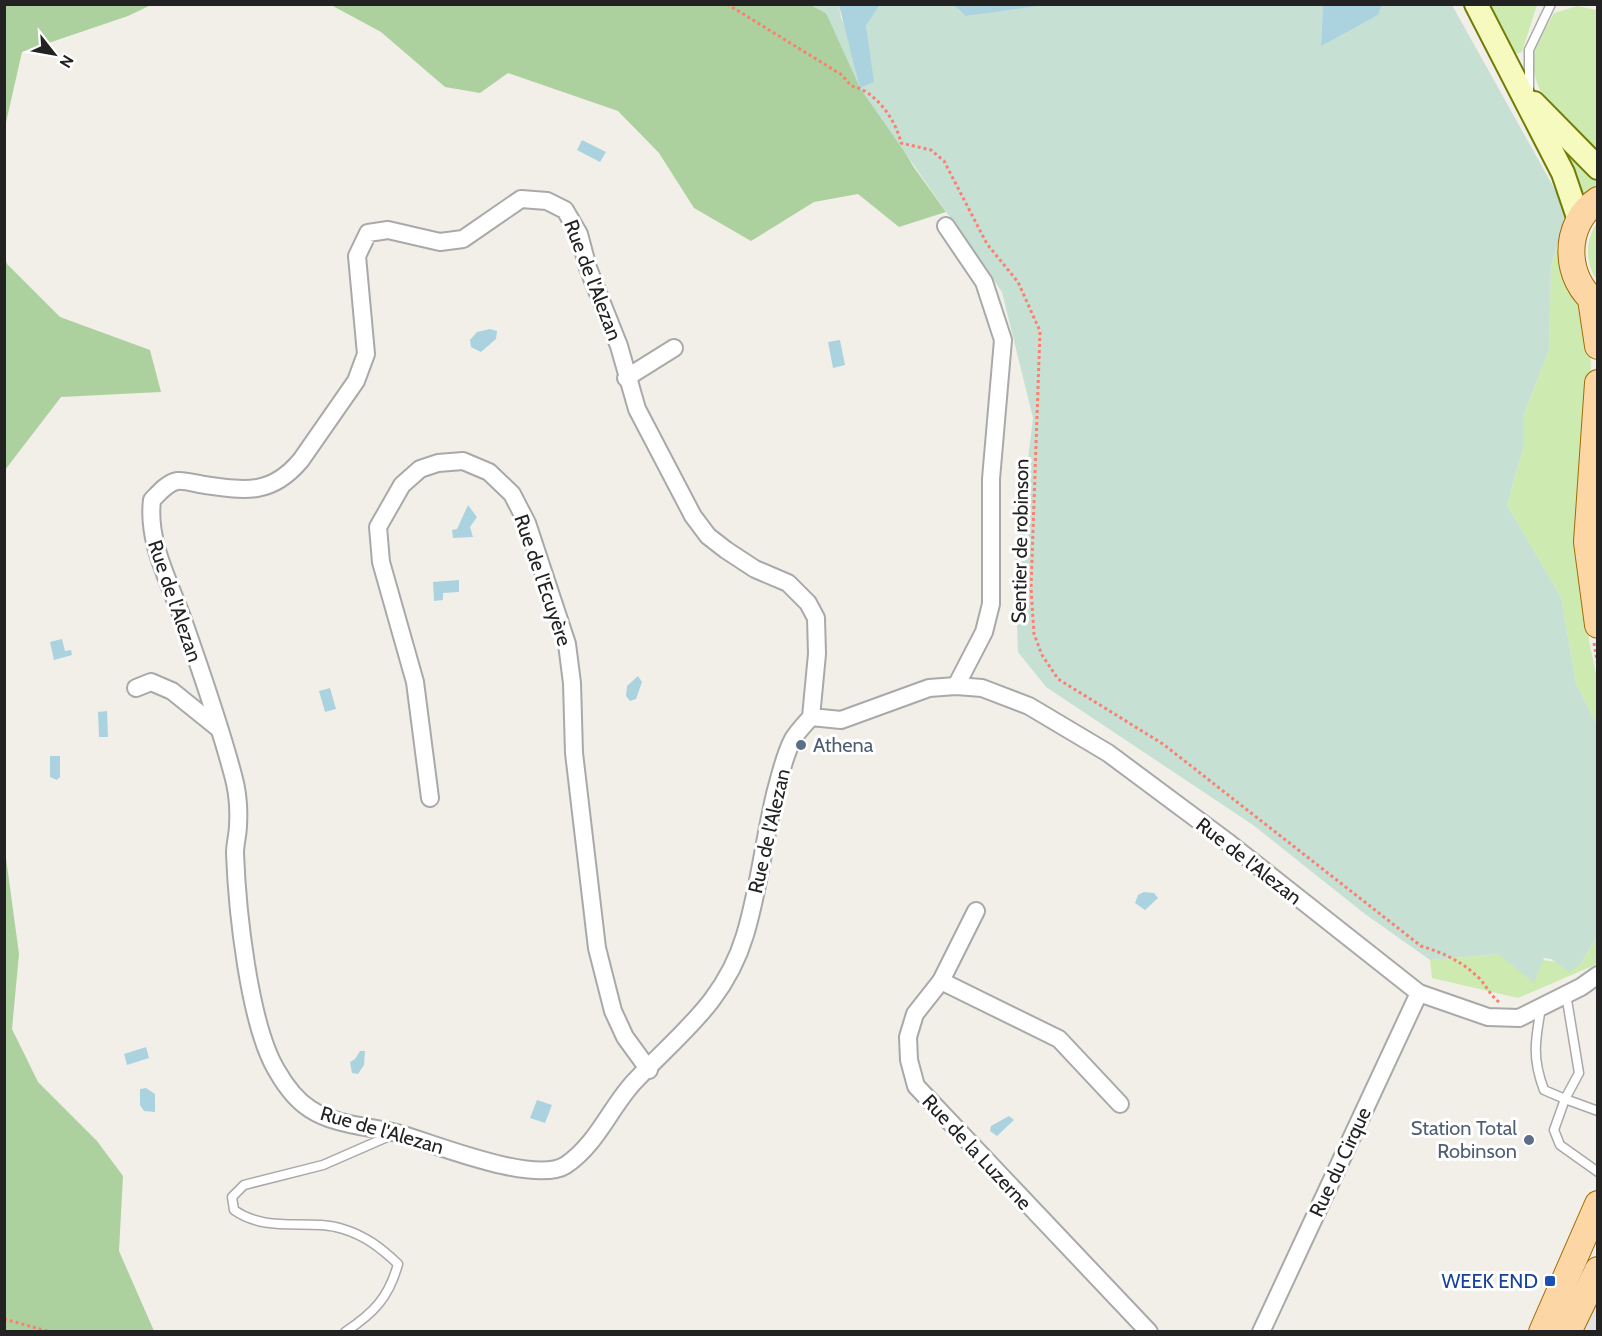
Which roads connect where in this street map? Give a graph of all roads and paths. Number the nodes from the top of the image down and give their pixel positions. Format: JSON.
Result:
{"nodes":[{"id":1,"x":727,"y":4,"type":"edge"},
{"id":2,"x":1476,"y":4,"type":"edge"},
{"id":3,"x":1551,"y":4,"type":"edge"},
{"id":4,"x":1511,"y":77,"type":"junction"},
{"id":5,"x":1529,"y":98,"type":"junction"},
{"id":6,"x":1598,"y":168,"type":"edge"},
{"id":7,"x":1598,"y":200,"type":"edge"},
{"id":8,"x":1579,"y":220,"type":"junction"},
{"id":9,"x":946,"y":226,"type":"dead end"},
{"id":10,"x":1594,"y":302,"type":"edge"},
{"id":11,"x":1598,"y":346,"type":"edge"},
{"id":12,"x":674,"y":348,"type":"dead end"},
{"id":13,"x":626,"y":378,"type":"junction"},
{"id":14,"x":1598,"y":383,"type":"edge"},
{"id":15,"x":1598,"y":625,"type":"edge"},
{"id":16,"x":956,"y":686,"type":"junction"},
{"id":17,"x":136,"y":688,"type":"dead end"},
{"id":18,"x":811,"y":717,"type":"junction"},
{"id":19,"x":218,"y":729,"type":"junction"},
{"id":20,"x":430,"y":798,"type":"dead end"},
{"id":21,"x":976,"y":911,"type":"dead end"},
{"id":22,"x":1598,"y":975,"type":"edge"},
{"id":23,"x":941,"y":981,"type":"junction"},
{"id":24,"x":1582,"y":989,"type":"edge"},
{"id":25,"x":1419,"y":993,"type":"junction"},
{"id":26,"x":1541,"y":1008,"type":"junction"},
{"id":27,"x":1519,"y":1018,"type":"junction"},
{"id":28,"x":649,"y":1070,"type":"junction"},
{"id":29,"x":1565,"y":1098,"type":"junction"},
{"id":30,"x":1120,"y":1104,"type":"dead end"},
{"id":31,"x":1598,"y":1111,"type":"edge"},
{"id":32,"x":397,"y":1133,"type":"junction"},
{"id":33,"x":1598,"y":1172,"type":"edge"},
{"id":34,"x":1598,"y":1204,"type":"edge"},
{"id":35,"x":1591,"y":1240,"type":"edge"},
{"id":36,"x":1598,"y":1270,"type":"edge"},
{"id":37,"x":4,"y":1319,"type":"edge"},
{"id":38,"x":51,"y":1332,"type":"edge"},
{"id":39,"x":345,"y":1332,"type":"edge"},
{"id":40,"x":1149,"y":1332,"type":"edge"},
{"id":41,"x":1261,"y":1332,"type":"edge"},
{"id":42,"x":1542,"y":1332,"type":"edge"},
{"id":43,"x":1568,"y":1332,"type":"edge"}],
"edges":[{"from":1,"to":27,"type":"path","name":"Sentier de robinson"},
{"from":2,"to":4,"type":"main road"},
{"from":3,"to":5,"type":"lane"},
{"from":4,"to":5,"type":"main road"},
{"from":4,"to":8,"type":"main road"},
{"from":5,"to":6,"type":"main road"},
{"from":7,"to":8,"type":"main road"},
{"from":8,"to":10,"type":"main road"},
{"from":9,"to":16,"type":"street"},
{"from":10,"to":11,"type":"main road"},
{"from":12,"to":13,"type":"street"},
{"from":13,"to":18,"type":"street","name":"Rue de l'Alezan"},
{"from":13,"to":19,"type":"street","name":"Rue de l'Alezan"},
{"from":14,"to":15,"type":"main road"},
{"from":16,"to":18,"type":"street","name":"Rue de l'Alezan"},
{"from":16,"to":25,"type":"street","name":"Rue de l'Alezan"},
{"from":17,"to":19,"type":"street"},
{"from":18,"to":28,"type":"street","name":"Rue de l'Alezan"},
{"from":19,"to":32,"type":"street","name":"Rue de l'Alezan"},
{"from":20,"to":28,"type":"street","name":"Rue de l'Ecuyère"},
{"from":21,"to":23,"type":"street","name":"Rue de la Luzerne"},
{"from":22,"to":24,"type":"street","name":"Rue de l'Alezan"},
{"from":23,"to":30,"type":"street"},
{"from":23,"to":40,"type":"street","name":"Rue de la Luzerne"},
{"from":24,"to":26,"type":"street","name":"Rue de l'Alezan"},
{"from":24,"to":29,"type":"lane"},
{"from":25,"to":27,"type":"street","name":"Rue de l'Alezan"},
{"from":25,"to":41,"type":"street","name":"Rue du Cirque"},
{"from":26,"to":27,"type":"street","name":"Rue de l'Alezan"},
{"from":26,"to":29,"type":"lane"},
{"from":28,"to":32,"type":"street","name":"Rue de l'Alezan"},
{"from":29,"to":31,"type":"lane"},
{"from":29,"to":33,"type":"lane"},
{"from":32,"to":39,"type":"lane"},
{"from":34,"to":35,"type":"main road"},
{"from":35,"to":42,"type":"main road"},
{"from":36,"to":43,"type":"main road"},
{"from":37,"to":38,"type":"path"}]}
